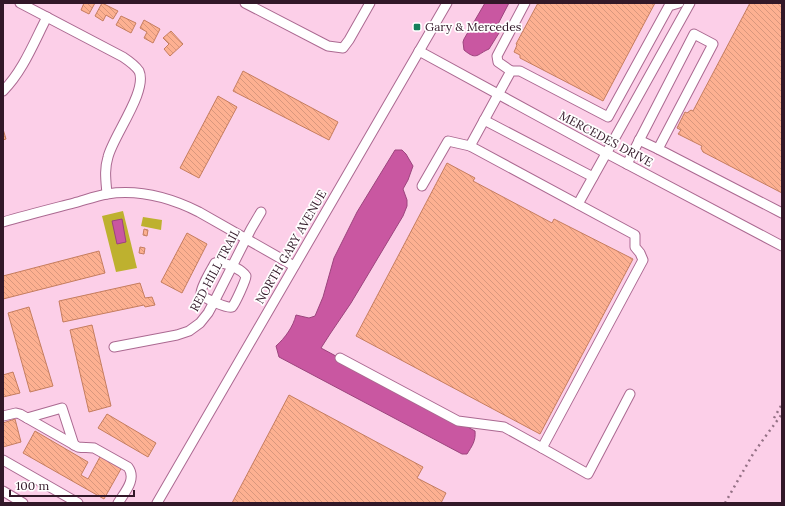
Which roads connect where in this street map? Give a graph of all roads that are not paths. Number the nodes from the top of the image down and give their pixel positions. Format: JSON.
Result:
{"nodes":[{"id":1,"x":20,"y":3,"type":"edge"},
{"id":2,"x":245,"y":3,"type":"edge"},
{"id":3,"x":370,"y":3,"type":"edge"},
{"id":4,"x":447,"y":3,"type":"edge"},
{"id":5,"x":525,"y":3,"type":"edge"},
{"id":6,"x":679,"y":3,"type":"edge"},
{"id":7,"x":690,"y":3,"type":"edge"},
{"id":8,"x":47,"y":17,"type":"junction"},
{"id":9,"x":419,"y":51,"type":"junction"},
{"id":10,"x":511,"y":71,"type":"junction"},
{"id":11,"x":3,"y":91,"type":"edge"},
{"id":12,"x":498,"y":94,"type":"junction"},
{"id":13,"x":484,"y":120,"type":"junction"},
{"id":14,"x":639,"y":140,"type":"junction"},
{"id":15,"x":470,"y":146,"type":"junction"},
{"id":16,"x":658,"y":149,"type":"junction"},
{"id":17,"x":606,"y":153,"type":"junction"},
{"id":18,"x":627,"y":164,"type":"junction"},
{"id":19,"x":593,"y":177,"type":"junction"},
{"id":20,"x":422,"y":186,"type":"dead end"},
{"id":21,"x":107,"y":194,"type":"junction"},
{"id":22,"x":578,"y":204,"type":"junction"},
{"id":23,"x":261,"y":212,"type":"dead end"},
{"id":24,"x":782,"y":214,"type":"edge"},
{"id":25,"x":3,"y":222,"type":"edge"},
{"id":26,"x":246,"y":239,"type":"junction"},
{"id":27,"x":782,"y":246,"type":"edge"},
{"id":28,"x":232,"y":266,"type":"junction"},
{"id":29,"x":294,"y":266,"type":"junction"},
{"id":30,"x":214,"y":302,"type":"junction"},
{"id":31,"x":114,"y":347,"type":"dead end"},
{"id":32,"x":340,"y":358,"type":"dead end"},
{"id":33,"x":630,"y":394,"type":"dead end"},
{"id":34,"x":3,"y":416,"type":"edge"},
{"id":35,"x":27,"y":418,"type":"junction"},
{"id":36,"x":74,"y":445,"type":"junction"},
{"id":37,"x":542,"y":448,"type":"junction"},
{"id":38,"x":3,"y":460,"type":"edge"},
{"id":39,"x":3,"y":491,"type":"edge"},
{"id":40,"x":23,"y":503,"type":"edge"},
{"id":41,"x":78,"y":503,"type":"edge"},
{"id":42,"x":118,"y":503,"type":"edge"},
{"id":43,"x":157,"y":503,"type":"edge"}],
"edges":[{"from":1,"to":8,"type":"street"},
{"from":2,"to":3,"type":"street"},
{"from":4,"to":9,"type":"street","name":"NORTH GARY AVENUE"},
{"from":5,"to":10,"type":"street"},
{"from":6,"to":10,"type":"street"},
{"from":7,"to":17,"type":"street"},
{"from":8,"to":11,"type":"street"},
{"from":8,"to":21,"type":"street"},
{"from":9,"to":12,"type":"street","name":"MERCEDES DRIVE"},
{"from":9,"to":29,"type":"street","name":"NORTH GARY AVENUE"},
{"from":10,"to":12,"type":"street"},
{"from":12,"to":13,"type":"street"},
{"from":12,"to":17,"type":"street","name":"MERCEDES DRIVE"},
{"from":13,"to":15,"type":"street"},
{"from":13,"to":19,"type":"street"},
{"from":14,"to":16,"type":"street"},
{"from":14,"to":16,"type":"street"},
{"from":14,"to":18,"type":"street"},
{"from":15,"to":20,"type":"street"},
{"from":15,"to":22,"type":"street"},
{"from":16,"to":24,"type":"street"},
{"from":17,"to":18,"type":"street","name":"MERCEDES DRIVE"},
{"from":17,"to":19,"type":"street"},
{"from":18,"to":27,"type":"street","name":"MERCEDES DRIVE"},
{"from":19,"to":22,"type":"street"},
{"from":21,"to":25,"type":"street"},
{"from":21,"to":26,"type":"street"},
{"from":22,"to":37,"type":"street"},
{"from":23,"to":26,"type":"street","name":"RED HILL TRAIL"},
{"from":26,"to":28,"type":"street","name":"RED HILL TRAIL"},
{"from":26,"to":29,"type":"street"},
{"from":28,"to":30,"type":"street","name":"RED HILL TRAIL"},
{"from":28,"to":30,"type":"street"},
{"from":28,"to":30,"type":"street"},
{"from":29,"to":43,"type":"street","name":"NORTH GARY AVENUE"},
{"from":30,"to":31,"type":"street","name":"RED HILL TRAIL"},
{"from":32,"to":37,"type":"street"},
{"from":33,"to":37,"type":"street"},
{"from":34,"to":35,"type":"street"},
{"from":35,"to":36,"type":"street"},
{"from":35,"to":36,"type":"street"},
{"from":36,"to":42,"type":"street"},
{"from":38,"to":41,"type":"street"},
{"from":39,"to":40,"type":"street"}]}
